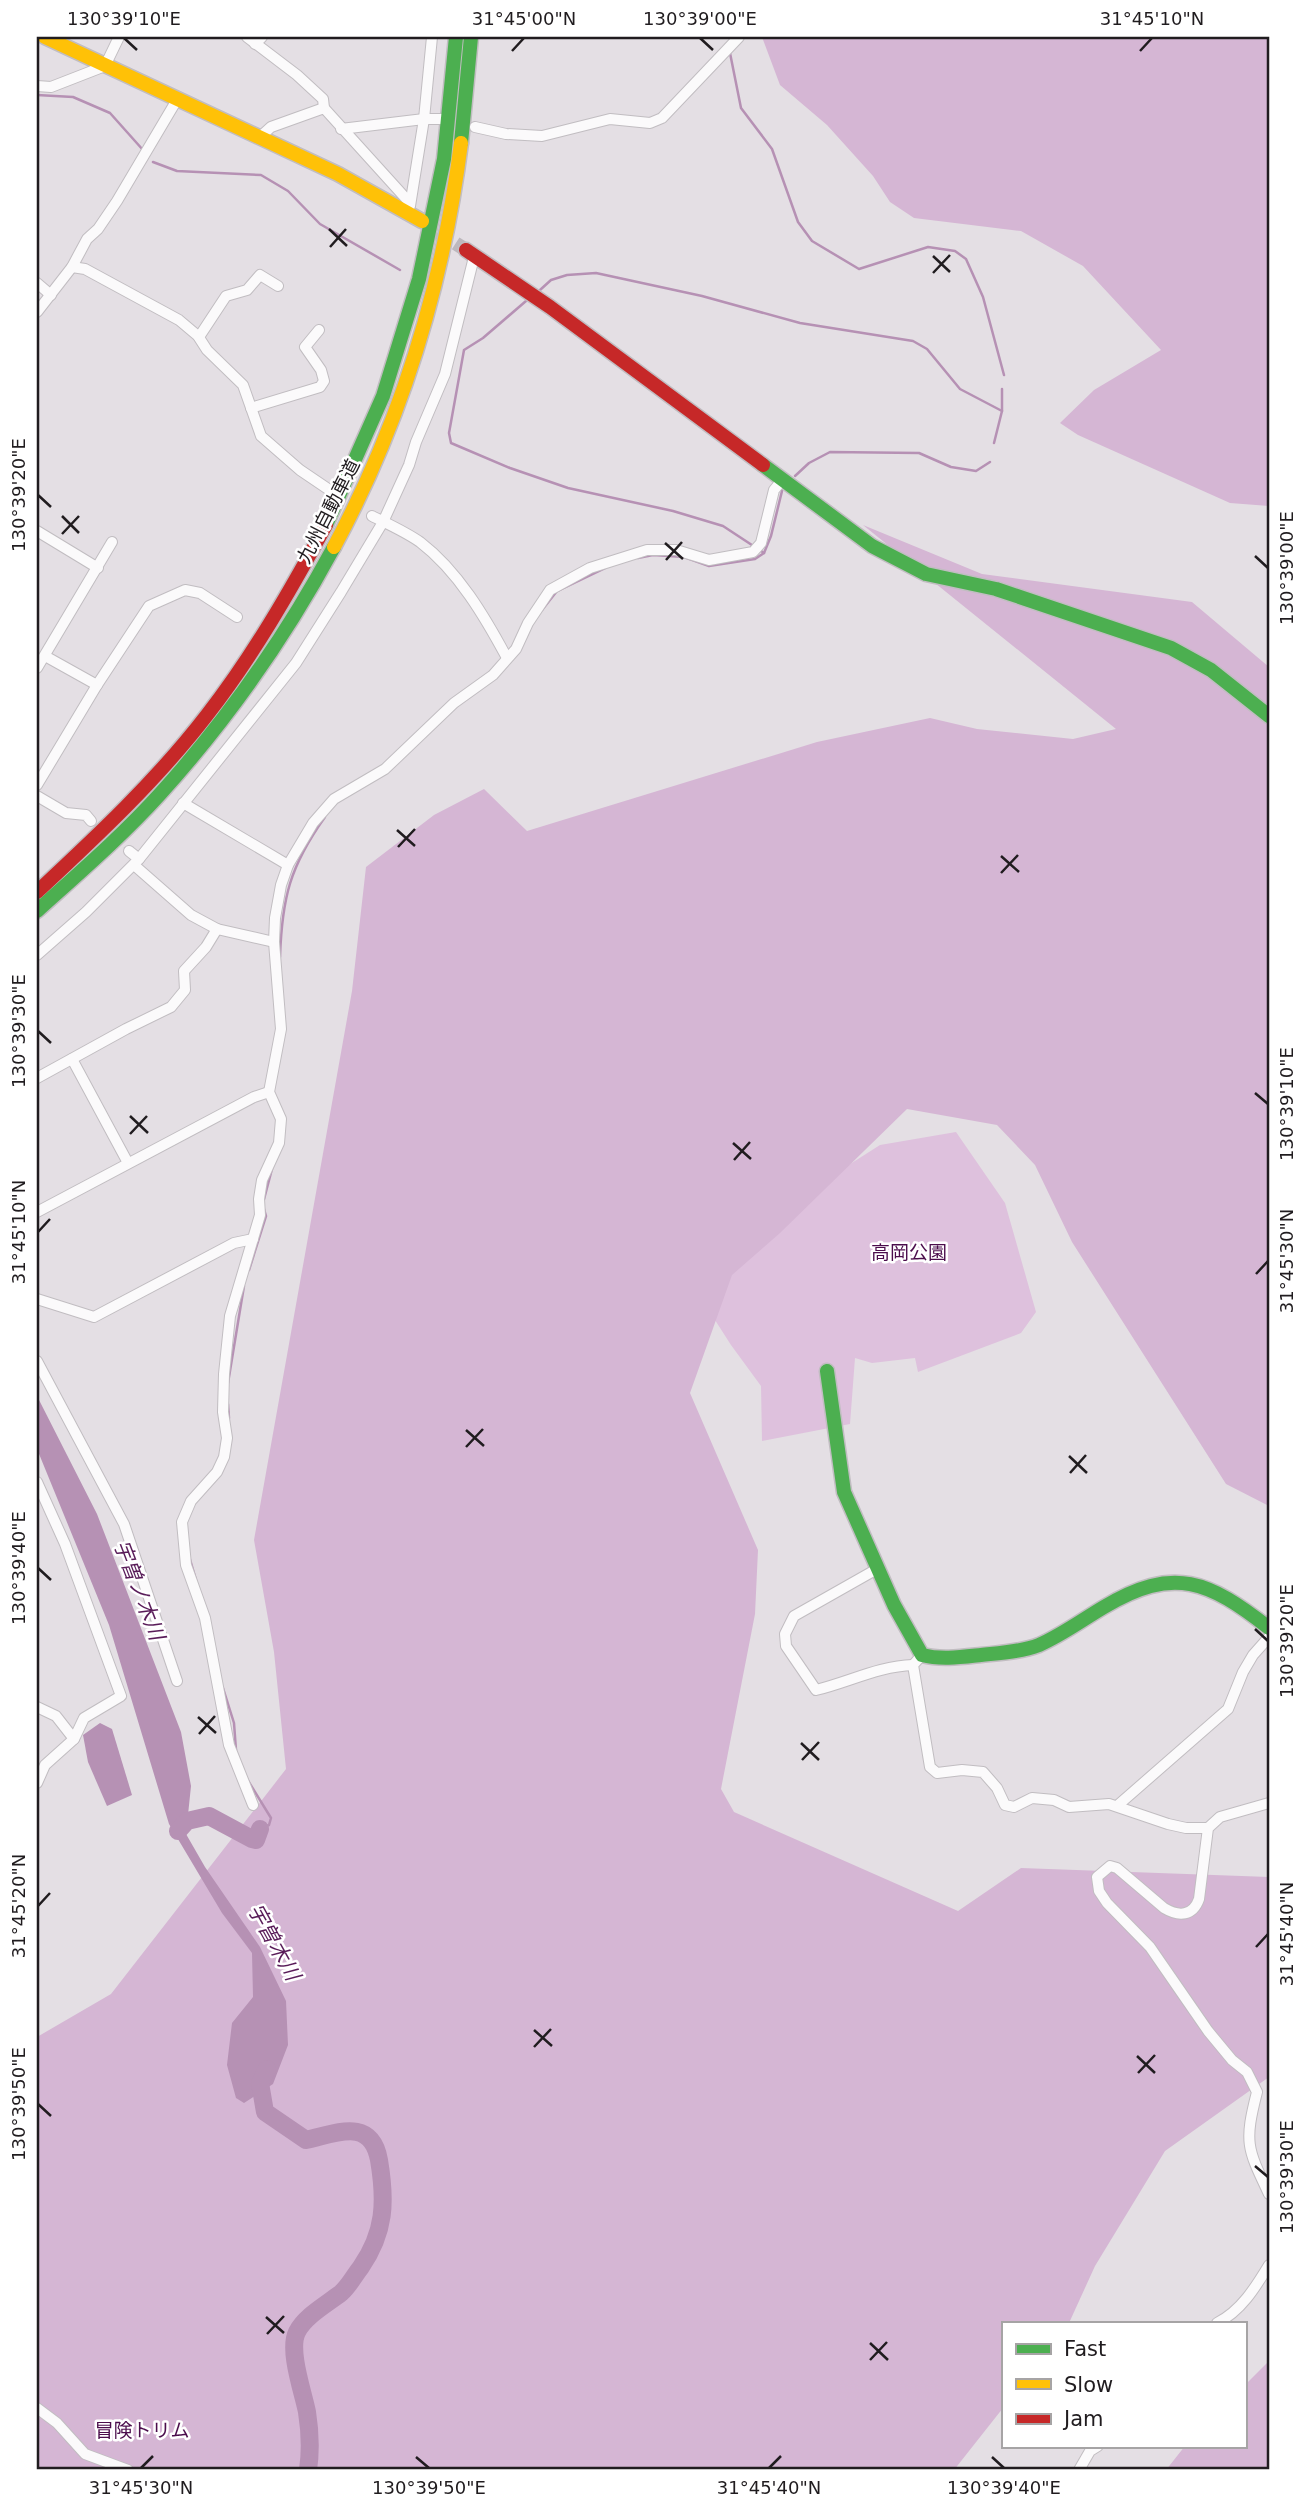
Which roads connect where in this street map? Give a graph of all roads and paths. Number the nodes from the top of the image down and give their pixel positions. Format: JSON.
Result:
{"nodes":[{"id":1,"x":46,"y":37,"type":"edge"},
{"id":2,"x":119,"y":37,"type":"edge"},
{"id":3,"x":432,"y":37,"type":"edge"},
{"id":4,"x":456,"y":37,"type":"edge"},
{"id":5,"x":471,"y":37,"type":"edge"},
{"id":6,"x":739,"y":37,"type":"edge"},
{"id":7,"x":255,"y":39,"type":"edge"},
{"id":8,"x":105,"y":66,"type":"junction"},
{"id":9,"x":37,"y":86,"type":"edge"},
{"id":10,"x":178,"y":98,"type":"junction"},
{"id":11,"x":324,"y":108,"type":"junction"},
{"id":12,"x":424,"y":119,"type":"junction"},
{"id":13,"x":442,"y":119,"type":"dead end"},
{"id":14,"x":475,"y":127,"type":"dead end"},
{"id":15,"x":341,"y":129,"type":"junction"},
{"id":16,"x":260,"y":137,"type":"junction"},
{"id":17,"x":410,"y":208,"type":"junction"},
{"id":18,"x":422,"y":221,"type":"dead end"},
{"id":19,"x":470,"y":254,"type":"joint"},
{"id":20,"x":72,"y":267,"type":"junction"},
{"id":21,"x":37,"y":284,"type":"edge"},
{"id":22,"x":278,"y":286,"type":"dead end"},
{"id":23,"x":51,"y":295,"type":"junction"},
{"id":24,"x":37,"y":312,"type":"edge"},
{"id":25,"x":319,"y":330,"type":"dead end"},
{"id":26,"x":199,"y":338,"type":"junction"},
{"id":27,"x":251,"y":408,"type":"junction"},
{"id":28,"x":783,"y":479,"type":"junction"},
{"id":29,"x":331,"y":491,"type":"dead end"},
{"id":30,"x":372,"y":516,"type":"dead end"},
{"id":31,"x":383,"y":522,"type":"junction"},
{"id":32,"x":37,"y":531,"type":"edge"},
{"id":33,"x":112,"y":542,"type":"dead end"},
{"id":34,"x":97,"y":568,"type":"junction"},
{"id":35,"x":237,"y":617,"type":"dead end"},
{"id":36,"x":45,"y":656,"type":"junction"},
{"id":37,"x":507,"y":658,"type":"junction"},
{"id":38,"x":37,"y":668,"type":"edge"},
{"id":39,"x":97,"y":685,"type":"junction"},
{"id":40,"x":1269,"y":716,"type":"edge"},
{"id":41,"x":37,"y":785,"type":"edge"},
{"id":42,"x":37,"y":796,"type":"edge"},
{"id":43,"x":183,"y":803,"type":"junction"},
{"id":44,"x":91,"y":821,"type":"dead end"},
{"id":45,"x":129,"y":851,"type":"dead end"},
{"id":46,"x":137,"y":862,"type":"junction"},
{"id":47,"x":288,"y":864,"type":"junction"},
{"id":48,"x":37,"y":892,"type":"edge"},
{"id":49,"x":37,"y":911,"type":"edge"},
{"id":50,"x":217,"y":929,"type":"junction"},
{"id":51,"x":274,"y":942,"type":"junction"},
{"id":52,"x":37,"y":955,"type":"edge"},
{"id":53,"x":72,"y":1059,"type":"junction"},
{"id":54,"x":37,"y":1078,"type":"edge"},
{"id":55,"x":269,"y":1092,"type":"junction"},
{"id":56,"x":128,"y":1163,"type":"junction"},
{"id":57,"x":37,"y":1212,"type":"edge"},
{"id":58,"x":253,"y":1239,"type":"junction"},
{"id":59,"x":37,"y":1299,"type":"edge"},
{"id":60,"x":37,"y":1361,"type":"edge"},
{"id":61,"x":827,"y":1371,"type":"dead end"},
{"id":62,"x":37,"y":1482,"type":"edge"},
{"id":63,"x":877,"y":1569,"type":"junction"},
{"id":64,"x":1269,"y":1628,"type":"edge"},
{"id":65,"x":1269,"y":1637,"type":"edge"},
{"id":66,"x":918,"y":1660,"type":"junction"},
{"id":67,"x":177,"y":1681,"type":"dead end"},
{"id":68,"x":37,"y":1707,"type":"edge"},
{"id":69,"x":74,"y":1739,"type":"junction"},
{"id":70,"x":37,"y":1783,"type":"edge"},
{"id":71,"x":1269,"y":1803,"type":"edge"},
{"id":72,"x":253,"y":1805,"type":"dead end"},
{"id":73,"x":1117,"y":1807,"type":"junction"},
{"id":74,"x":1208,"y":1828,"type":"junction"},
{"id":75,"x":1269,"y":2194,"type":"edge"},
{"id":76,"x":1269,"y":2265,"type":"edge"},
{"id":77,"x":1219,"y":2322,"type":"edge"},
{"id":78,"x":37,"y":2408,"type":"edge"},
{"id":79,"x":1095,"y":2448,"type":"edge"},
{"id":80,"x":128,"y":2470,"type":"edge"},
{"id":81,"x":1079,"y":2470,"type":"edge"}],
"edges":[{"from":1,"to":8,"type":"main road"},
{"from":2,"to":8,"type":"street"},
{"from":3,"to":12,"type":"street"},
{"from":4,"to":48,"type":"main road","name":"九州自動車道"},
{"from":5,"to":49,"type":"main road","name":"九州自動車道"},
{"from":6,"to":14,"type":"street"},
{"from":7,"to":11,"type":"street"},
{"from":8,"to":9,"type":"street"},
{"from":8,"to":10,"type":"main road"},
{"from":10,"to":16,"type":"main road"},
{"from":10,"to":20,"type":"street"},
{"from":11,"to":15,"type":"street"},
{"from":11,"to":16,"type":"street"},
{"from":12,"to":13,"type":"street"},
{"from":12,"to":15,"type":"street"},
{"from":12,"to":17,"type":"street"},
{"from":15,"to":17,"type":"street"},
{"from":16,"to":17,"type":"main road"},
{"from":17,"to":18,"type":"main road"},
{"from":19,"to":28,"type":"main road"},
{"from":19,"to":31,"type":"street"},
{"from":20,"to":23,"type":"street"},
{"from":20,"to":26,"type":"street"},
{"from":21,"to":23,"type":"street"},
{"from":22,"to":26,"type":"street"},
{"from":23,"to":24,"type":"street"},
{"from":25,"to":27,"type":"street"},
{"from":26,"to":27,"type":"street"},
{"from":27,"to":29,"type":"street"},
{"from":28,"to":37,"type":"street"},
{"from":28,"to":40,"type":"main road"},
{"from":30,"to":31,"type":"street"},
{"from":31,"to":37,"type":"street"},
{"from":31,"to":43,"type":"street"},
{"from":32,"to":34,"type":"street"},
{"from":33,"to":34,"type":"street"},
{"from":34,"to":36,"type":"street"},
{"from":35,"to":39,"type":"street"},
{"from":36,"to":38,"type":"street"},
{"from":36,"to":39,"type":"street"},
{"from":37,"to":47,"type":"street"},
{"from":39,"to":41,"type":"street"},
{"from":42,"to":44,"type":"street"},
{"from":43,"to":46,"type":"street"},
{"from":43,"to":47,"type":"street"},
{"from":45,"to":46,"type":"street"},
{"from":46,"to":50,"type":"street"},
{"from":46,"to":52,"type":"street"},
{"from":47,"to":51,"type":"street"},
{"from":50,"to":51,"type":"street"},
{"from":50,"to":53,"type":"street"},
{"from":51,"to":55,"type":"street"},
{"from":53,"to":54,"type":"street"},
{"from":53,"to":56,"type":"street"},
{"from":55,"to":56,"type":"street"},
{"from":55,"to":58,"type":"street"},
{"from":56,"to":57,"type":"street"},
{"from":58,"to":59,"type":"street"},
{"from":58,"to":72,"type":"street"},
{"from":60,"to":67,"type":"street"},
{"from":61,"to":63,"type":"main road"},
{"from":62,"to":69,"type":"street"},
{"from":63,"to":66,"type":"main road"},
{"from":63,"to":66,"type":"street"},
{"from":64,"to":66,"type":"main road"},
{"from":65,"to":73,"type":"street"},
{"from":66,"to":73,"type":"street"},
{"from":68,"to":69,"type":"street"},
{"from":69,"to":70,"type":"street"},
{"from":71,"to":74,"type":"street"},
{"from":73,"to":74,"type":"street"},
{"from":74,"to":75,"type":"street"},
{"from":76,"to":77,"type":"street"},
{"from":78,"to":80,"type":"street"},
{"from":79,"to":81,"type":"street"}]}
